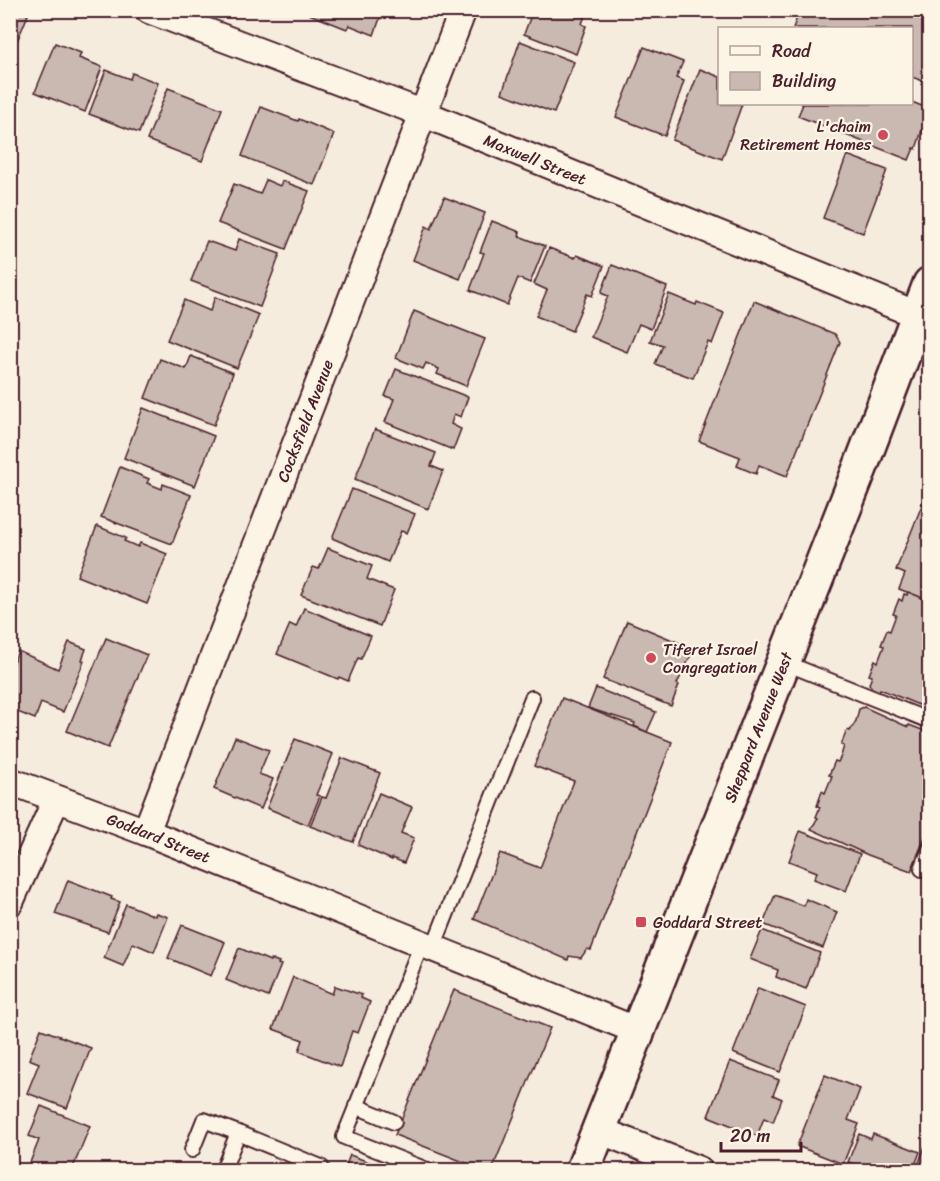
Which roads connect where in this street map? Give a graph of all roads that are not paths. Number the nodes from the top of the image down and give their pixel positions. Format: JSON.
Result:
{"nodes":[{"id":1,"x":149,"y":10,"type":"edge"},
{"id":2,"x":463,"y":10,"type":"edge"},
{"id":3,"x":422,"y":113,"type":"junction"},
{"id":4,"x":930,"y":284,"type":"edge"},
{"id":5,"x":923,"y":318,"type":"edge"},
{"id":6,"x":783,"y":662,"type":"junction"},
{"id":7,"x":532,"y":698,"type":"dead end"},
{"id":8,"x":930,"y":721,"type":"edge"},
{"id":9,"x":10,"y":782,"type":"edge"},
{"id":10,"x":56,"y":800,"type":"junction"},
{"id":11,"x":146,"y":832,"type":"junction"},
{"id":12,"x":930,"y":849,"type":"edge"},
{"id":13,"x":922,"y":869,"type":"dead end"},
{"id":14,"x":10,"y":902,"type":"edge"},
{"id":15,"x":428,"y":946,"type":"junction"},
{"id":16,"x":638,"y":1031,"type":"junction"},
{"id":17,"x":356,"y":1106,"type":"junction"},
{"id":18,"x":394,"y":1122,"type":"dead end"},
{"id":19,"x":599,"y":1130,"type":"junction"},
{"id":20,"x":238,"y":1133,"type":"junction"},
{"id":21,"x":192,"y":1150,"type":"dead end"},
{"id":22,"x":321,"y":1167,"type":"dead end"},
{"id":23,"x":223,"y":1170,"type":"edge"},
{"id":24,"x":427,"y":1170,"type":"edge"},
{"id":25,"x":583,"y":1170,"type":"edge"},
{"id":26,"x":699,"y":1170,"type":"edge"}],
"edges":[{"from":1,"to":3,"type":"street","name":"Maxwell Street"},
{"from":2,"to":3,"type":"street","name":"Cocksfield Avenue"},
{"from":3,"to":5,"type":"street","name":"Maxwell Street"},
{"from":3,"to":11,"type":"street","name":"Cocksfield Avenue"},
{"from":4,"to":5,"type":"main road","name":"Sheppard Avenue West"},
{"from":5,"to":6,"type":"main road","name":"Sheppard Avenue West"},
{"from":6,"to":8,"type":"lane"},
{"from":6,"to":16,"type":"main road","name":"Sheppard Avenue West"},
{"from":7,"to":15,"type":"lane"},
{"from":9,"to":10,"type":"street","name":"Goddard Street"},
{"from":10,"to":11,"type":"street","name":"Goddard Street"},
{"from":10,"to":14,"type":"street"},
{"from":11,"to":15,"type":"street","name":"Goddard Street"},
{"from":12,"to":13,"type":"lane"},
{"from":15,"to":16,"type":"street","name":"Goddard Street"},
{"from":15,"to":17,"type":"lane"},
{"from":16,"to":19,"type":"main road","name":"Sheppard Avenue West"},
{"from":17,"to":18,"type":"lane"},
{"from":17,"to":24,"type":"lane"},
{"from":19,"to":25,"type":"main road","name":"Sheppard Avenue West"},
{"from":19,"to":26,"type":"street"},
{"from":20,"to":21,"type":"lane"},
{"from":20,"to":22,"type":"lane"},
{"from":20,"to":23,"type":"lane"}]}
